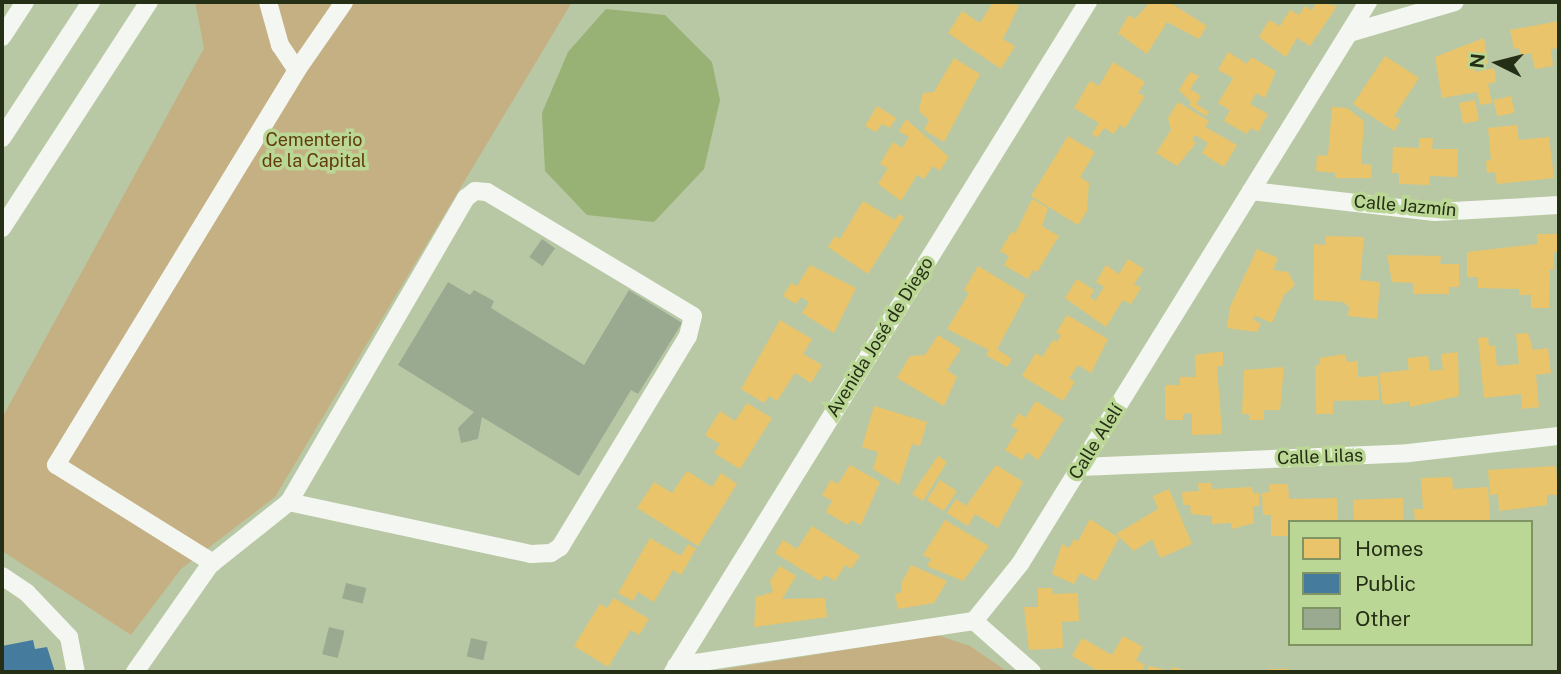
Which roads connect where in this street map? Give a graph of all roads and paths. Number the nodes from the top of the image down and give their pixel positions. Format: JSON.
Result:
{"nodes":[{"id":1,"x":25,"y":2,"type":"edge"},
{"id":2,"x":90,"y":2,"type":"edge"},
{"id":3,"x":149,"y":2,"type":"edge"},
{"id":4,"x":268,"y":2,"type":"edge"},
{"id":5,"x":344,"y":2,"type":"edge"},
{"id":6,"x":1088,"y":2,"type":"edge"},
{"id":7,"x":1368,"y":2,"type":"edge"},
{"id":8,"x":1455,"y":2,"type":"edge"},
{"id":9,"x":1349,"y":33,"type":"junction"},
{"id":10,"x":2,"y":37,"type":"edge"},
{"id":11,"x":298,"y":70,"type":"junction"},
{"id":12,"x":2,"y":138,"type":"edge"},
{"id":13,"x":1251,"y":191,"type":"junction"},
{"id":14,"x":1559,"y":205,"type":"edge"},
{"id":15,"x":2,"y":228,"type":"edge"},
{"id":16,"x":1559,"y":436,"type":"edge"},
{"id":17,"x":1080,"y":467,"type":"junction"},
{"id":18,"x":289,"y":502,"type":"junction"},
{"id":19,"x":213,"y":563,"type":"junction"},
{"id":20,"x":2,"y":576,"type":"edge"},
{"id":21,"x":974,"y":621,"type":"junction"},
{"id":22,"x":674,"y":669,"type":"edge"},
{"id":23,"x":76,"y":672,"type":"edge"},
{"id":24,"x":135,"y":672,"type":"edge"},
{"id":25,"x":1032,"y":672,"type":"edge"}],
"edges":[{"from":1,"to":10,"type":"street"},
{"from":2,"to":12,"type":"street"},
{"from":3,"to":15,"type":"street"},
{"from":4,"to":11,"type":"street"},
{"from":5,"to":11,"type":"street"},
{"from":6,"to":22,"type":"street","name":"Avenida José de Diego"},
{"from":7,"to":9,"type":"street","name":"Calle Alelí"},
{"from":8,"to":9,"type":"street"},
{"from":9,"to":13,"type":"street","name":"Calle Alelí"},
{"from":11,"to":19,"type":"street"},
{"from":13,"to":14,"type":"street","name":"Calle Jazmín"},
{"from":13,"to":17,"type":"street","name":"Calle Alelí"},
{"from":16,"to":17,"type":"street","name":"Calle Lilas"},
{"from":17,"to":21,"type":"street","name":"Calle Alelí"},
{"from":18,"to":18,"type":"street"},
{"from":18,"to":19,"type":"street"},
{"from":19,"to":24,"type":"street"},
{"from":20,"to":23,"type":"street"},
{"from":21,"to":22,"type":"street"},
{"from":21,"to":25,"type":"street"}]}
